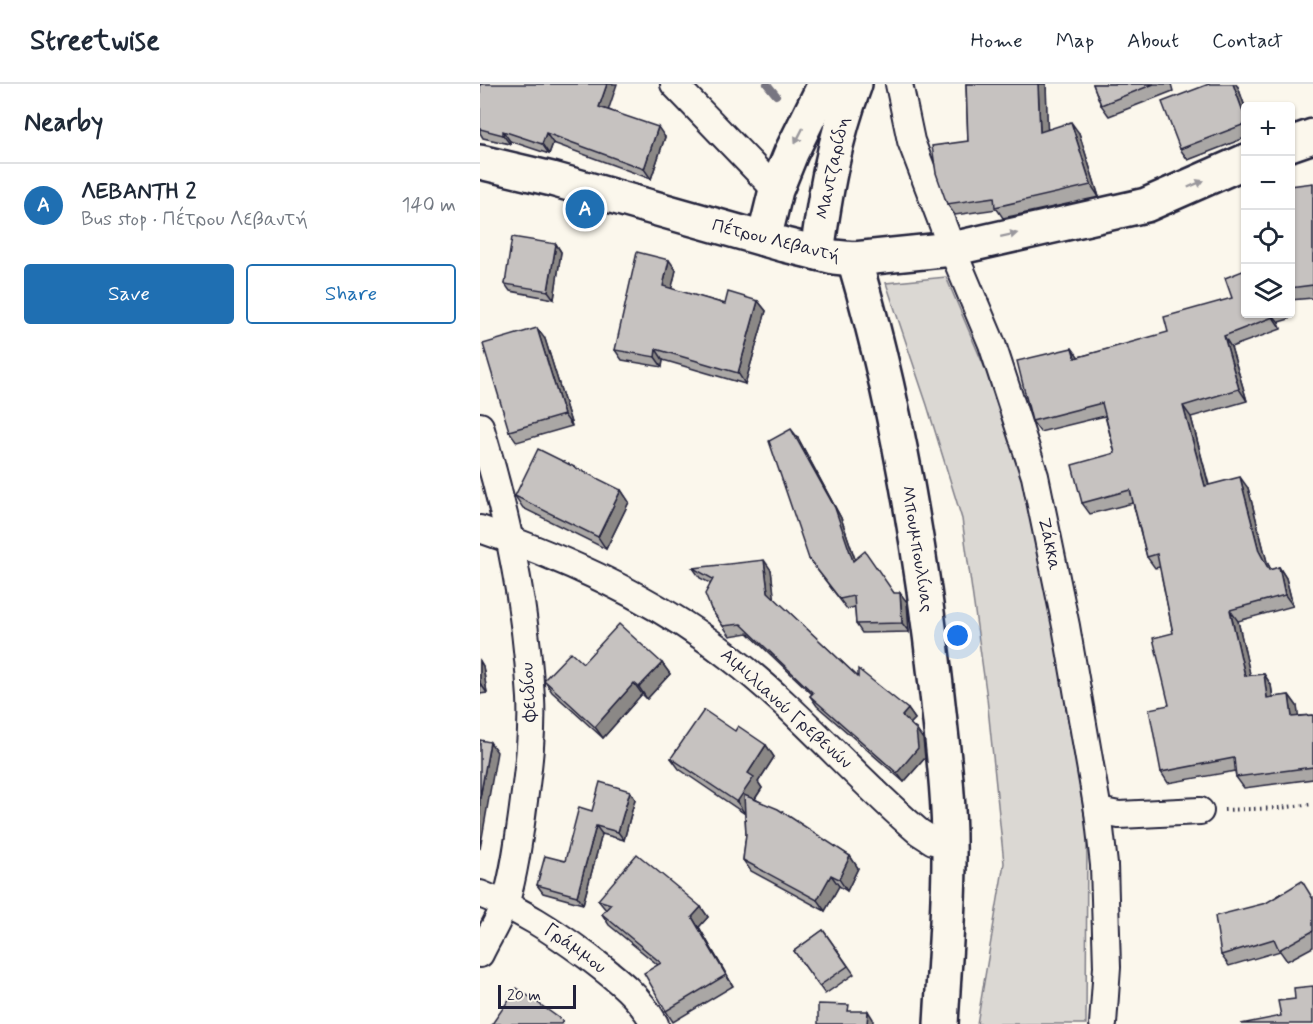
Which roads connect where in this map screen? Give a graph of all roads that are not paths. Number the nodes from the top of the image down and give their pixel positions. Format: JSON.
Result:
{"nodes":[{"id":1,"x":674,"y":84,"type":"edge"},
{"id":2,"x":825,"y":84,"type":"edge"},
{"id":3,"x":855,"y":84,"type":"edge"},
{"id":4,"x":899,"y":84,"type":"edge"},
{"id":5,"x":1313,"y":136,"type":"edge"},
{"id":6,"x":1295,"y":142,"type":"edge"},
{"id":7,"x":480,"y":162,"type":"edge"},
{"id":8,"x":1241,"y":163,"type":"edge"},
{"id":9,"x":776,"y":190,"type":"junction"},
{"id":10,"x":764,"y":239,"type":"junction"},
{"id":11,"x":952,"y":249,"type":"junction"},
{"id":12,"x":817,"y":253,"type":"junction"},
{"id":13,"x":854,"y":259,"type":"junction"},
{"id":14,"x":480,"y":426,"type":"edge"},
{"id":15,"x":480,"y":529,"type":"edge"},
{"id":16,"x":509,"y":540,"type":"junction"},
{"id":17,"x":1098,"y":811,"type":"junction"},
{"id":18,"x":1200,"y":811,"type":"road end"},
{"id":19,"x":949,"y":844,"type":"junction"},
{"id":20,"x":480,"y":894,"type":"edge"},
{"id":21,"x":505,"y":904,"type":"junction"},
{"id":22,"x":480,"y":954,"type":"edge"},
{"id":23,"x":650,"y":1023,"type":"edge"},
{"id":24,"x":940,"y":1024,"type":"edge"},
{"id":25,"x":1103,"y":1024,"type":"edge"}],
"edges":[{"from":1,"to":9,"type":"street"},
{"from":2,"to":9,"type":"street","name":"Μαντζαρίδη","one_way":true},
{"from":3,"to":12,"type":"street","name":"Μαντζαρίδη"},
{"from":4,"to":11,"type":"street","name":"Ζάκκα"},
{"from":5,"to":6,"type":"street"},
{"from":7,"to":10,"type":"street","name":"Πέτρου Λεβαντή"},
{"from":11,"to":8,"type":"street","name":"Πέτρου Λεβαντή","one_way":true},
{"from":9,"to":10,"type":"street","name":"Μαντζαρίδη"},
{"from":10,"to":12,"type":"street","name":"Πέτρου Λεβαντή"},
{"from":11,"to":13,"type":"street","name":"Πέτρου Λεβαντή"},
{"from":11,"to":17,"type":"street","name":"Ζάκκα"},
{"from":12,"to":13,"type":"street","name":"Πέτρου Λεβαντή"},
{"from":13,"to":19,"type":"street","name":"Μπουμπουλίνας"},
{"from":14,"to":16,"type":"street","name":"Φειδίου"},
{"from":15,"to":16,"type":"street","name":"Αιμιλιανού Γρεβενών"},
{"from":16,"to":19,"type":"street","name":"Αιμιλιανού Γρεβενών"},
{"from":16,"to":21,"type":"street","name":"Φειδίου"},
{"from":17,"to":18,"type":"street"},
{"from":17,"to":25,"type":"street","name":"Ζάκκα"},
{"from":19,"to":24,"type":"street","name":"Μπουμπουλίνας"},
{"from":20,"to":21,"type":"street","name":"Γράμμου"},
{"from":21,"to":22,"type":"street","name":"Φειδίου"},
{"from":21,"to":23,"type":"street","name":"Γράμμου"}]}
